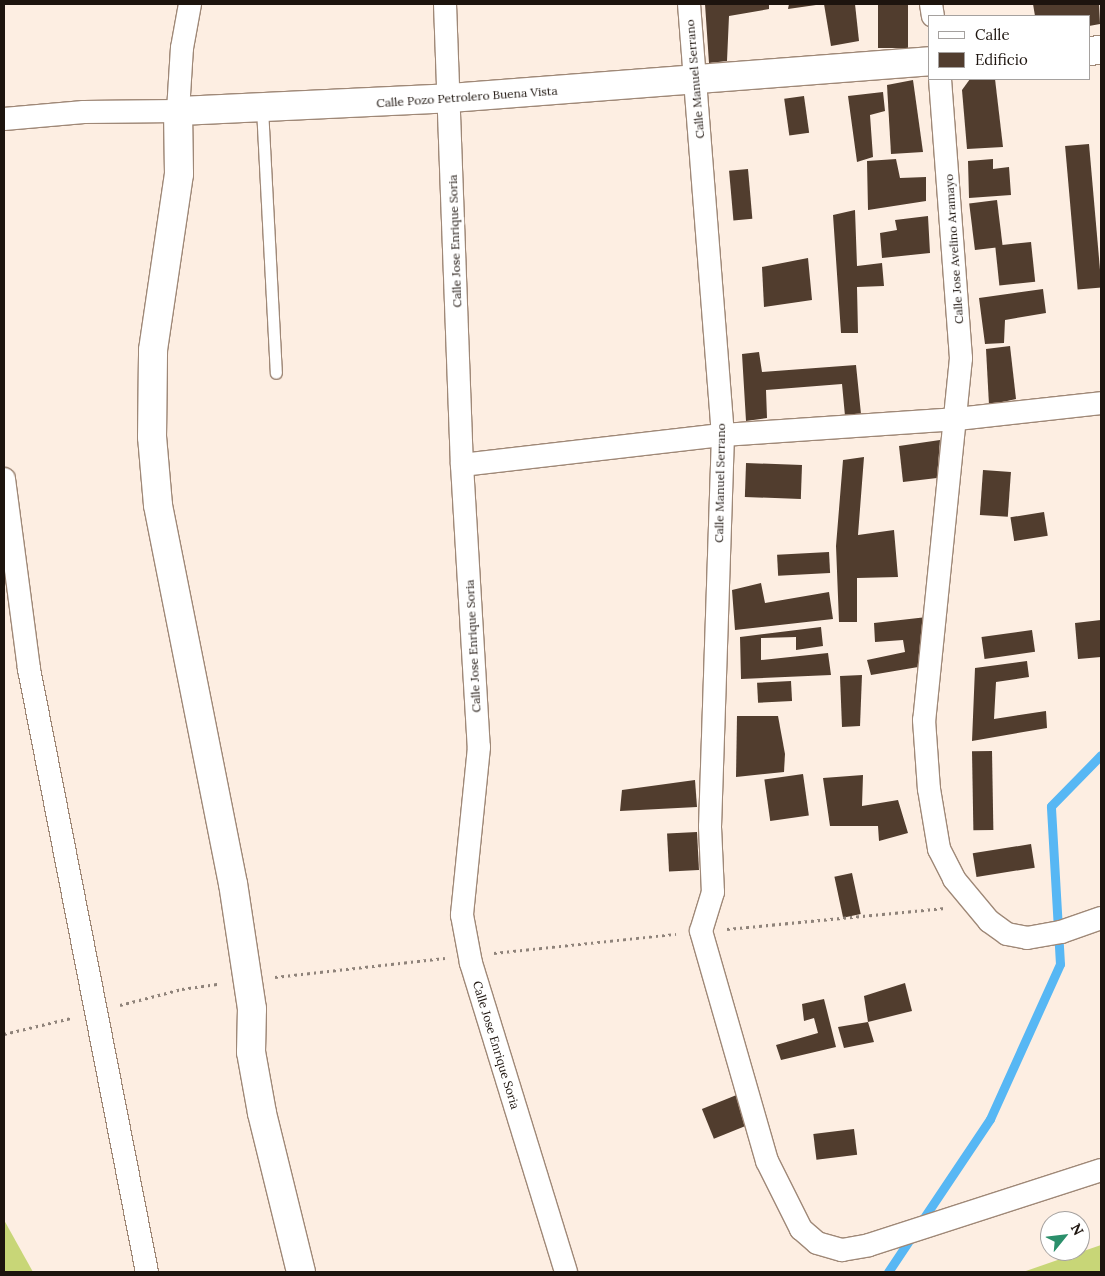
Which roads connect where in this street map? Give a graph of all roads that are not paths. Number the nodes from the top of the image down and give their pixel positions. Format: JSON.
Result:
{"nodes":[{"id":1,"x":190,"y":4,"type":"edge"},
{"id":2,"x":445,"y":4,"type":"edge"},
{"id":3,"x":689,"y":4,"type":"edge"},
{"id":4,"x":928,"y":61,"type":"edge"},
{"id":5,"x":940,"y":80,"type":"edge"},
{"id":6,"x":696,"y":82,"type":"junction"},
{"id":7,"x":451,"y":98,"type":"junction"},
{"id":8,"x":262,"y":108,"type":"junction"},
{"id":9,"x":178,"y":112,"type":"junction"},
{"id":10,"x":4,"y":119,"type":"edge"},
{"id":11,"x":276,"y":373,"type":"dead end"},
{"id":12,"x":1101,"y":403,"type":"edge"},
{"id":13,"x":957,"y":419,"type":"junction"},
{"id":14,"x":723,"y":434,"type":"junction"},
{"id":15,"x":462,"y":465,"type":"junction"},
{"id":16,"x":4,"y":479,"type":"edge"},
{"id":17,"x":1101,"y":918,"type":"edge"},
{"id":18,"x":1101,"y":1170,"type":"edge"},
{"id":19,"x":147,"y":1272,"type":"edge"},
{"id":20,"x":301,"y":1272,"type":"edge"},
{"id":21,"x":566,"y":1272,"type":"edge"}],
"edges":[{"from":1,"to":9,"type":"street"},
{"from":2,"to":7,"type":"street","name":"Calle Jose Enrique Soria"},
{"from":3,"to":6,"type":"street","name":"Calle Manuel Serrano"},
{"from":4,"to":6,"type":"street","name":"Calle Pozo Petrolero Buena Vista"},
{"from":5,"to":13,"type":"street","name":"Calle Jose Avelino Aramayo"},
{"from":6,"to":7,"type":"street","name":"Calle Pozo Petrolero Buena Vista"},
{"from":6,"to":14,"type":"street","name":"Calle Manuel Serrano"},
{"from":7,"to":8,"type":"street","name":"Calle Pozo Petrolero Buena Vista"},
{"from":7,"to":15,"type":"street","name":"Calle Jose Enrique Soria"},
{"from":8,"to":9,"type":"street","name":"Calle Pozo Petrolero Buena Vista"},
{"from":8,"to":11,"type":"lane"},
{"from":9,"to":10,"type":"street","name":"Calle Pozo Petrolero Buena Vista"},
{"from":9,"to":20,"type":"street"},
{"from":12,"to":13,"type":"street"},
{"from":13,"to":14,"type":"street"},
{"from":13,"to":17,"type":"street","name":"Calle Jose Avelino Aramayo"},
{"from":14,"to":15,"type":"street"},
{"from":14,"to":18,"type":"street","name":"Calle Manuel Serrano"},
{"from":15,"to":21,"type":"street","name":"Calle Jose Enrique Soria"},
{"from":16,"to":19,"type":"street"}]}
